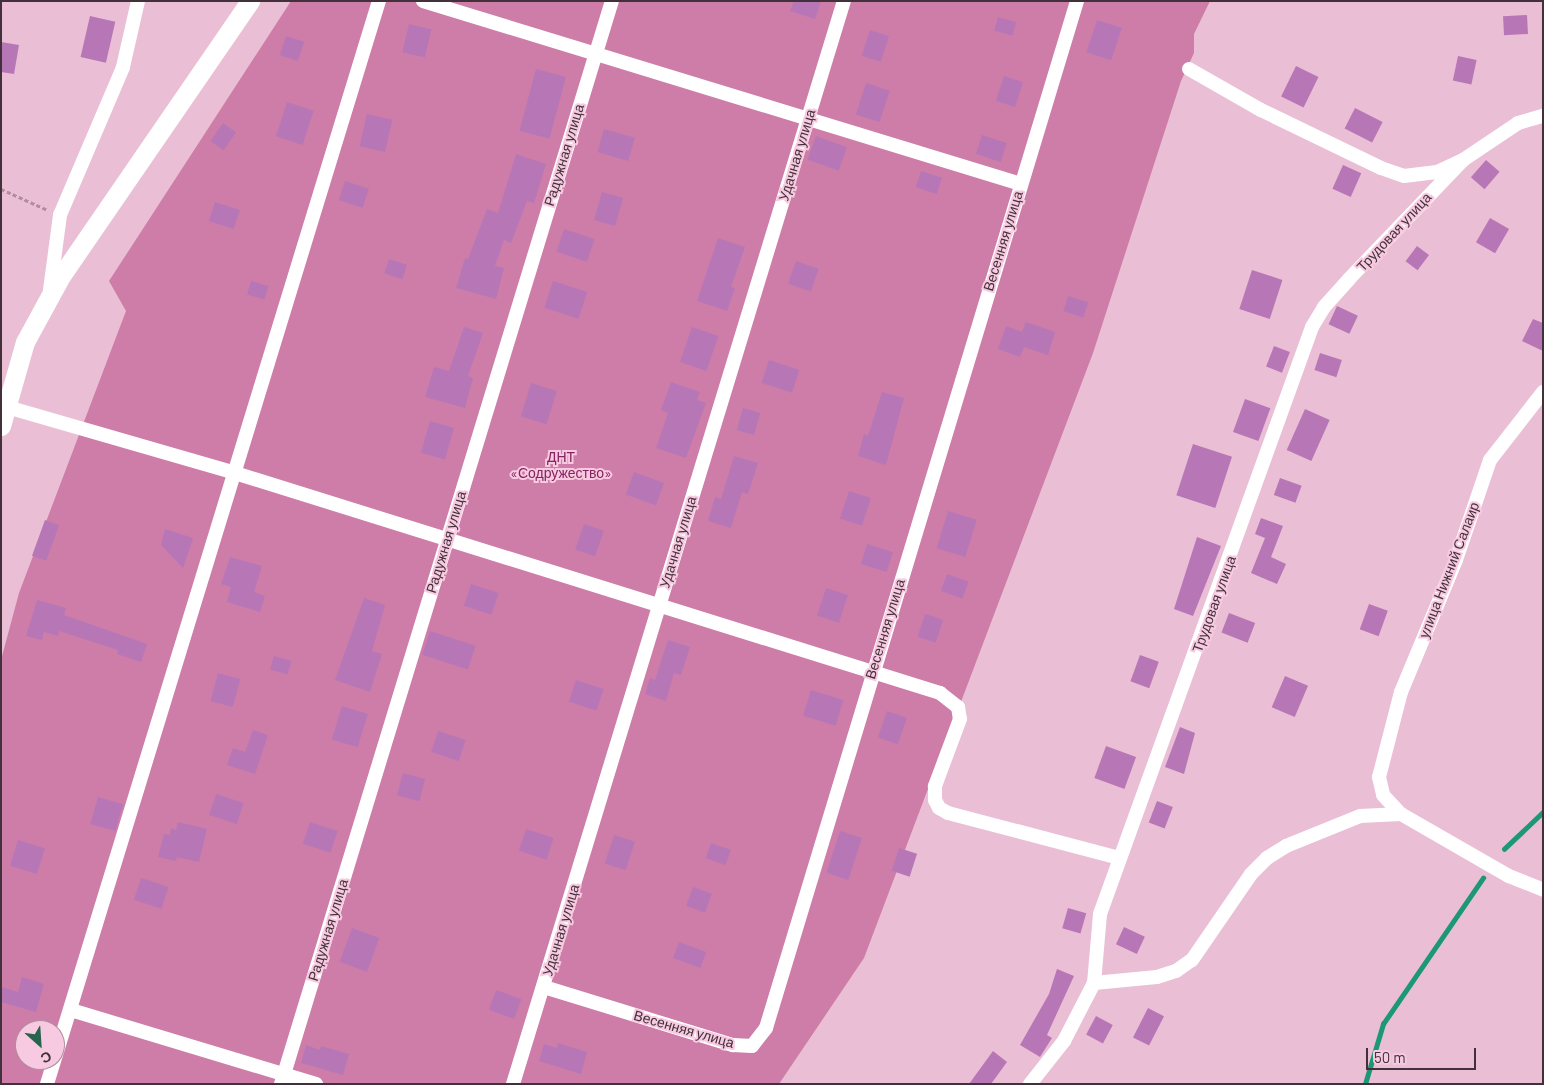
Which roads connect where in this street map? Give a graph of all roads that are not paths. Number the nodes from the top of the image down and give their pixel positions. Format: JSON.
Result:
{"nodes":[{"id":1,"x":138,"y":1,"type":"edge"},
{"id":2,"x":250,"y":1,"type":"edge"},
{"id":3,"x":379,"y":1,"type":"edge"},
{"id":4,"x":424,"y":1,"type":"edge"},
{"id":5,"x":612,"y":1,"type":"edge"},
{"id":6,"x":844,"y":1,"type":"edge"},
{"id":7,"x":1077,"y":1,"type":"edge"},
{"id":8,"x":596,"y":53,"type":"junction"},
{"id":9,"x":1189,"y":69,"type":"dead end"},
{"id":10,"x":1543,"y":116,"type":"edge"},
{"id":11,"x":807,"y":121,"type":"junction"},
{"id":12,"x":1463,"y":160,"type":"junction"},
{"id":13,"x":1021,"y":184,"type":"junction"},
{"id":14,"x":49,"y":298,"type":"junction"},
{"id":15,"x":1543,"y":392,"type":"edge"},
{"id":16,"x":7,"y":407,"type":"junction"},
{"id":17,"x":1,"y":426,"type":"edge"},
{"id":18,"x":235,"y":473,"type":"junction"},
{"id":19,"x":446,"y":540,"type":"junction"},
{"id":20,"x":659,"y":606,"type":"junction"},
{"id":21,"x":872,"y":672,"type":"junction"},
{"id":22,"x":1401,"y":814,"type":"junction"},
{"id":23,"x":1119,"y":858,"type":"junction"},
{"id":24,"x":1543,"y":890,"type":"edge"},
{"id":25,"x":1094,"y":983,"type":"junction"},
{"id":26,"x":544,"y":987,"type":"junction"},
{"id":27,"x":72,"y":1010,"type":"junction"},
{"id":28,"x":282,"y":1079,"type":"edge"},
{"id":29,"x":47,"y":1084,"type":"edge"},
{"id":30,"x":316,"y":1084,"type":"edge"},
{"id":31,"x":513,"y":1084,"type":"edge"},
{"id":32,"x":1030,"y":1084,"type":"edge"}],
"edges":[{"from":1,"to":14,"type":"street"},
{"from":2,"to":14,"type":"street"},
{"from":3,"to":18,"type":"street"},
{"from":4,"to":8,"type":"street"},
{"from":5,"to":8,"type":"street","name":"Радужная улица"},
{"from":6,"to":11,"type":"street","name":"Удачная улица"},
{"from":7,"to":13,"type":"street","name":"Весенняя улица"},
{"from":8,"to":11,"type":"street"},
{"from":8,"to":19,"type":"street","name":"Радужная улица"},
{"from":9,"to":12,"type":"street"},
{"from":10,"to":12,"type":"street"},
{"from":11,"to":13,"type":"street"},
{"from":11,"to":20,"type":"street","name":"Удачная улица"},
{"from":12,"to":23,"type":"street","name":"Трудовая улица"},
{"from":13,"to":21,"type":"street","name":"Весенняя улица"},
{"from":14,"to":16,"type":"street"},
{"from":15,"to":22,"type":"street","name":"улица Нижний Салаир"},
{"from":16,"to":17,"type":"street"},
{"from":16,"to":18,"type":"street"},
{"from":18,"to":19,"type":"street"},
{"from":18,"to":27,"type":"street"},
{"from":19,"to":20,"type":"street"},
{"from":19,"to":28,"type":"street","name":"Радужная улица"},
{"from":20,"to":21,"type":"street"},
{"from":20,"to":26,"type":"street","name":"Удачная улица"},
{"from":21,"to":23,"type":"street"},
{"from":21,"to":26,"type":"street","name":"Весенняя улица"},
{"from":22,"to":24,"type":"street","name":"улица Нижний Салаир"},
{"from":22,"to":25,"type":"street"},
{"from":23,"to":25,"type":"street","name":"Трудовая улица"},
{"from":25,"to":32,"type":"street","name":"Трудовая улица"},
{"from":26,"to":31,"type":"street","name":"Удачная улица"},
{"from":27,"to":28,"type":"street"},
{"from":27,"to":29,"type":"street"},
{"from":28,"to":30,"type":"street"}]}
